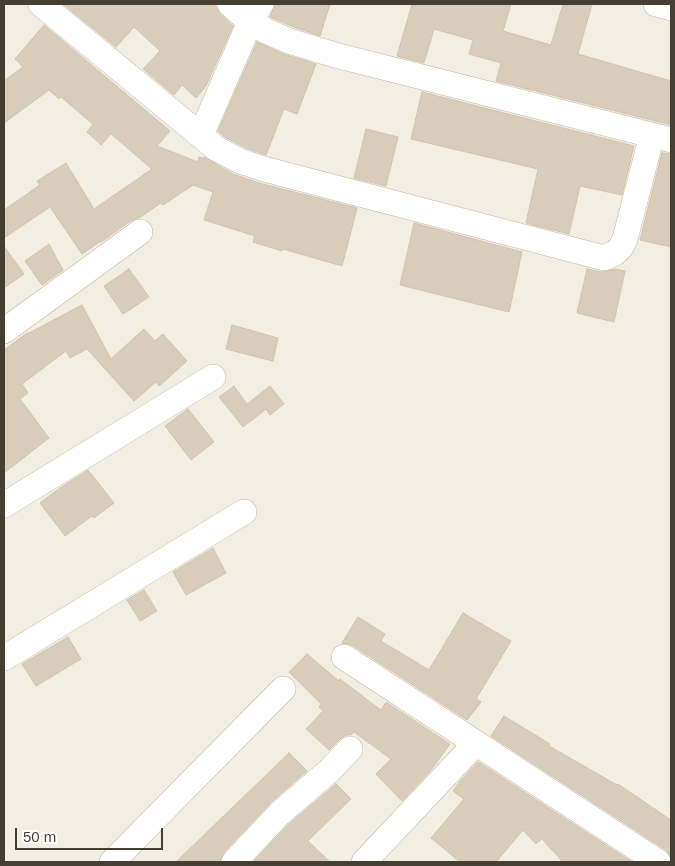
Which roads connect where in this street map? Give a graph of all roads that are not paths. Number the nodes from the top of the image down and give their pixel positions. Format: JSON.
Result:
{"nodes":[{"id":1,"x":41,"y":4,"type":"edge"},
{"id":2,"x":230,"y":4,"type":"edge"},
{"id":3,"x":656,"y":4,"type":"edge"},
{"id":4,"x":671,"y":8,"type":"edge"},
{"id":5,"x":256,"y":13,"type":"edge"},
{"id":6,"x":201,"y":136,"type":"junction"},
{"id":7,"x":661,"y":138,"type":"edge"},
{"id":8,"x":140,"y":232,"type":"dead end"},
{"id":9,"x":4,"y":331,"type":"edge"},
{"id":10,"x":213,"y":377,"type":"dead end"},
{"id":11,"x":4,"y":505,"type":"edge"},
{"id":12,"x":244,"y":512,"type":"dead end"},
{"id":13,"x":344,"y":657,"type":"dead end"},
{"id":14,"x":4,"y":658,"type":"edge"},
{"id":15,"x":283,"y":689,"type":"dead end"},
{"id":16,"x":476,"y":743,"type":"junction"},
{"id":17,"x":350,"y":749,"type":"dead end"},
{"id":18,"x":112,"y":862,"type":"edge"},
{"id":19,"x":234,"y":862,"type":"edge"},
{"id":20,"x":364,"y":862,"type":"edge"},
{"id":21,"x":658,"y":862,"type":"edge"}],
"edges":[{"from":1,"to":6,"type":"street"},
{"from":2,"to":5,"type":"street"},
{"from":3,"to":4,"type":"street"},
{"from":5,"to":6,"type":"street"},
{"from":5,"to":7,"type":"street"},
{"from":6,"to":7,"type":"street"},
{"from":8,"to":9,"type":"street"},
{"from":10,"to":11,"type":"street"},
{"from":12,"to":14,"type":"street"},
{"from":13,"to":16,"type":"street"},
{"from":15,"to":18,"type":"street"},
{"from":16,"to":20,"type":"street"},
{"from":16,"to":21,"type":"street"},
{"from":17,"to":19,"type":"street"}]}
